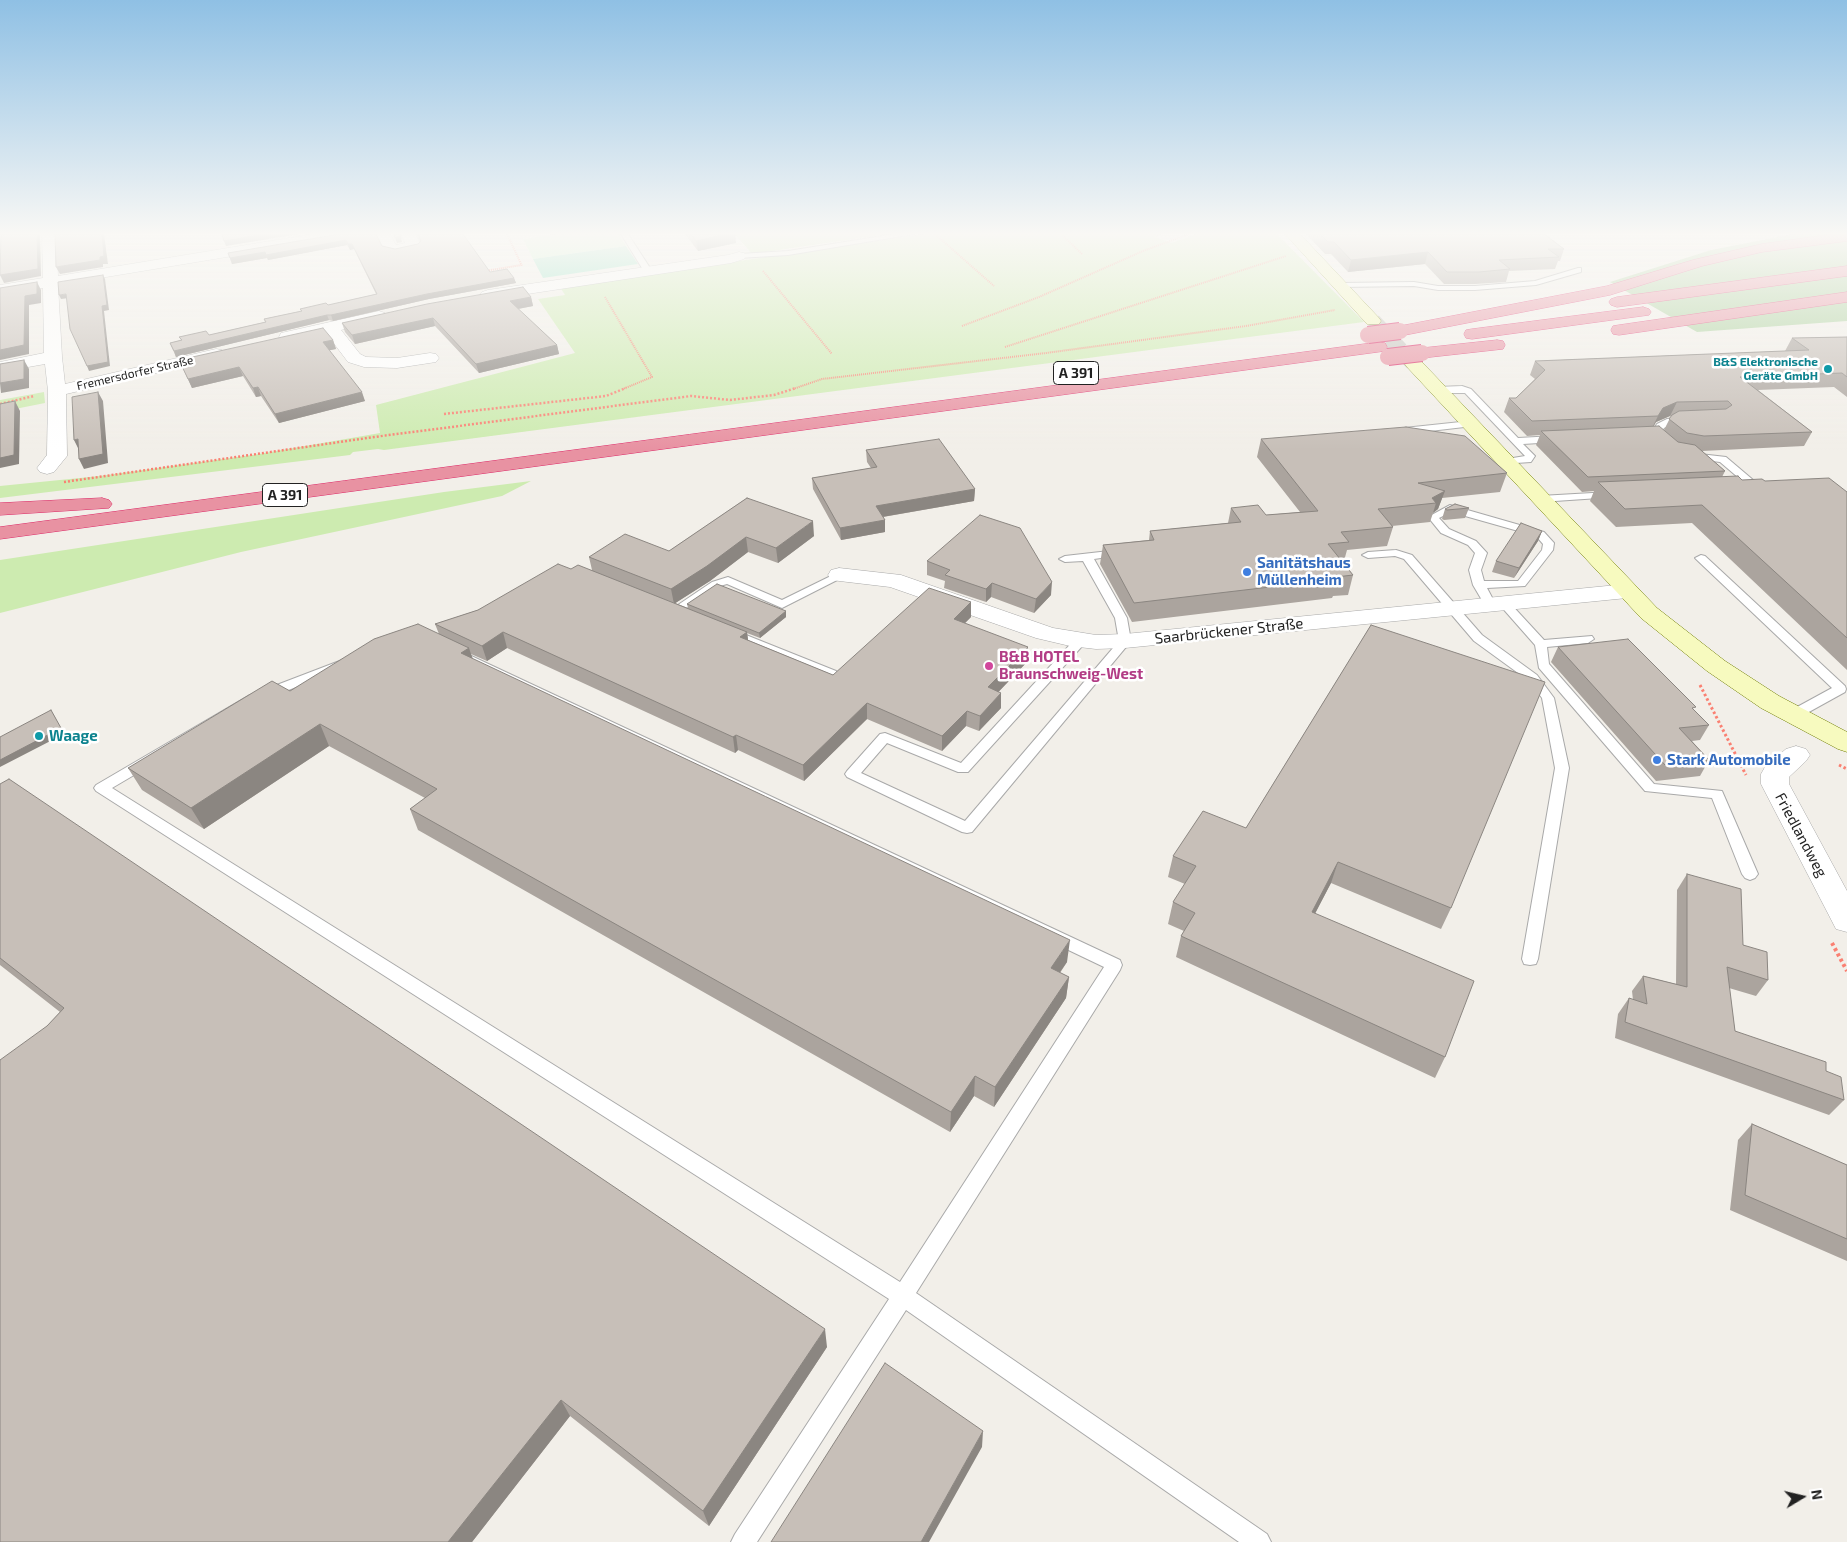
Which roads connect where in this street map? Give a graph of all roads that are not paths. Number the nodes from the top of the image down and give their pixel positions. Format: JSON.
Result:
{"nodes":[{"id":1,"x":52,"y":306,"type":"edge"},
{"id":2,"x":1354,"y":306,"type":"edge"},
{"id":3,"x":1555,"y":306,"type":"edge"},
{"id":4,"x":1647,"y":306,"type":"edge"},
{"id":5,"x":1695,"y":306,"type":"edge"},
{"id":6,"x":1784,"y":306,"type":"edge"},
{"id":7,"x":394,"y":313,"type":"edge"},
{"id":8,"x":1847,"y":313,"type":"edge"},
{"id":9,"x":330,"y":327,"type":"junction"},
{"id":10,"x":1595,"y":333,"type":"junction"},
{"id":11,"x":1377,"y":340,"type":"junction"},
{"id":12,"x":273,"y":341,"type":"edge"},
{"id":13,"x":1412,"y":347,"type":"junction"},
{"id":14,"x":236,"y":349,"type":"edge"},
{"id":15,"x":53,"y":357,"type":"junction"},
{"id":16,"x":430,"y":358,"type":"dead end"},
{"id":17,"x":0,"y":367,"type":"edge"},
{"id":18,"x":1438,"y":390,"type":"junction"},
{"id":19,"x":57,"y":391,"type":"junction"},
{"id":20,"x":1699,"y":419,"type":"edge"},
{"id":21,"x":1470,"y":424,"type":"junction"},
{"id":22,"x":1391,"y":432,"type":"edge"},
{"id":23,"x":1635,"y":436,"type":"edge"},
{"id":24,"x":1565,"y":439,"type":"edge"},
{"id":25,"x":1516,"y":441,"type":"junction"},
{"id":26,"x":1683,"y":454,"type":"edge"},
{"id":27,"x":570,"y":457,"type":"junction"},
{"id":28,"x":1505,"y":462,"type":"junction"},
{"id":29,"x":47,"y":468,"type":"dead end"},
{"id":30,"x":1735,"y":490,"type":"edge"},
{"id":31,"x":1618,"y":495,"type":"edge"},
{"id":32,"x":1540,"y":499,"type":"junction"},
{"id":33,"x":102,"y":504,"type":"junction"},
{"id":34,"x":0,"y":509,"type":"edge"},
{"id":35,"x":0,"y":517,"type":"edge"},
{"id":36,"x":0,"y":534,"type":"edge"},
{"id":37,"x":0,"y":550,"type":"edge"},
{"id":38,"x":1131,"y":552,"type":"edge"},
{"id":39,"x":1368,"y":555,"type":"edge"},
{"id":40,"x":1087,"y":557,"type":"junction"},
{"id":41,"x":1701,"y":558,"type":"dead end"},
{"id":42,"x":1065,"y":559,"type":"dead end"},
{"id":43,"x":839,"y":574,"type":"joint"},
{"id":44,"x":1627,"y":591,"type":"junction"},
{"id":45,"x":1491,"y":598,"type":"junction"},
{"id":46,"x":1454,"y":608,"type":"junction"},
{"id":47,"x":675,"y":611,"type":"edge"},
{"id":48,"x":721,"y":630,"type":"edge"},
{"id":49,"x":1081,"y":640,"type":"junction"},
{"id":50,"x":1588,"y":640,"type":"dead end"},
{"id":51,"x":1125,"y":641,"type":"junction"},
{"id":52,"x":1541,"y":644,"type":"junction"},
{"id":53,"x":832,"y":674,"type":"edge"},
{"id":54,"x":1793,"y":715,"type":"junction"},
{"id":55,"x":1847,"y":743,"type":"edge"},
{"id":56,"x":1796,"y":755,"type":"dead end"},
{"id":57,"x":1750,"y":874,"type":"dead end"},
{"id":58,"x":1847,"y":920,"type":"edge"},
{"id":59,"x":1530,"y":959,"type":"dead end"},
{"id":60,"x":903,"y":1296,"type":"junction"},
{"id":61,"x":743,"y":1542,"type":"edge"},
{"id":62,"x":1259,"y":1542,"type":"edge"}],
"edges":[{"from":1,"to":15,"type":"street"},
{"from":2,"to":11,"type":"street"},
{"from":3,"to":13,"type":"highway"},
{"from":4,"to":13,"type":"highway","number":"A 391"},
{"from":5,"to":13,"type":"highway","number":"A 391"},
{"from":6,"to":10,"type":"highway"},
{"from":7,"to":9,"type":"street"},
{"from":8,"to":10,"type":"highway"},
{"from":9,"to":12,"type":"street"},
{"from":9,"to":16,"type":"street"},
{"from":10,"to":13,"type":"highway"},
{"from":11,"to":13,"type":"highway","bridge":true},
{"from":11,"to":13,"type":"highway","number":"A 391","bridge":true},
{"from":11,"to":27,"type":"highway","number":"A 391"},
{"from":11,"to":33,"type":"highway","number":"A 391"},
{"from":13,"to":18,"type":"street"},
{"from":14,"to":19,"type":"street","name":"Fremersdorfer Straße"},
{"from":15,"to":17,"type":"street"},
{"from":15,"to":19,"type":"street"},
{"from":18,"to":21,"type":"street"},
{"from":18,"to":25,"type":"lane"},
{"from":19,"to":29,"type":"street"},
{"from":20,"to":23,"type":"lane"},
{"from":21,"to":22,"type":"lane"},
{"from":21,"to":28,"type":"street"},
{"from":24,"to":25,"type":"lane"},
{"from":25,"to":28,"type":"lane"},
{"from":26,"to":30,"type":"lane"},
{"from":27,"to":36,"type":"highway","number":"A 391"},
{"from":27,"to":37,"type":"highway"},
{"from":28,"to":32,"type":"street"},
{"from":31,"to":32,"type":"lane"},
{"from":32,"to":44,"type":"street"},
{"from":33,"to":34,"type":"highway"},
{"from":33,"to":35,"type":"highway","number":"A 391"},
{"from":38,"to":40,"type":"lane"},
{"from":39,"to":46,"type":"lane"},
{"from":40,"to":42,"type":"lane"},
{"from":40,"to":51,"type":"lane"},
{"from":41,"to":54,"type":"lane"},
{"from":43,"to":47,"type":"lane"},
{"from":43,"to":49,"type":"street","name":"Saarbrückener Straße"},
{"from":44,"to":45,"type":"street","name":"Saarbrückener Straße"},
{"from":44,"to":54,"type":"street"},
{"from":45,"to":45,"type":"lane"},
{"from":45,"to":46,"type":"street","name":"Saarbrückener Straße"},
{"from":45,"to":52,"type":"lane"},
{"from":46,"to":51,"type":"street","name":"Saarbrückener Straße"},
{"from":46,"to":59,"type":"lane"},
{"from":48,"to":53,"type":"lane"},
{"from":49,"to":51,"type":"street","name":"Saarbrückener Straße"},
{"from":49,"to":51,"type":"lane"},
{"from":50,"to":52,"type":"lane"},
{"from":52,"to":57,"type":"lane"},
{"from":54,"to":55,"type":"street"},
{"from":56,"to":58,"type":"street","name":"Friedlandweg"},
{"from":60,"to":60,"type":"lane"},
{"from":60,"to":61,"type":"lane"},
{"from":60,"to":62,"type":"lane"}]}
